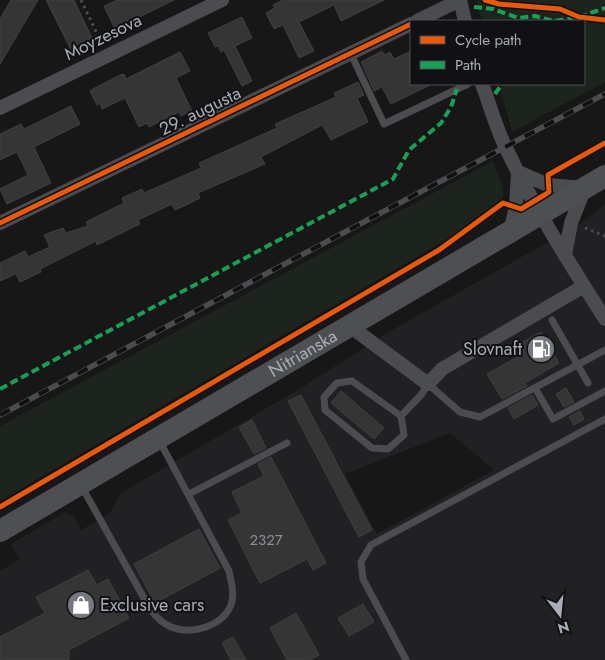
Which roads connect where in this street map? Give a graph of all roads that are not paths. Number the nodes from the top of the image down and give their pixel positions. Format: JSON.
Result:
{"nodes":[{"id":1,"x":222,"y":0,"type":"edge"},
{"id":2,"x":460,"y":0,"type":"edge"},
{"id":3,"x":419,"y":20,"type":"edge"},
{"id":4,"x":465,"y":20,"type":"edge"},
{"id":5,"x":410,"y":24,"type":"edge"},
{"id":6,"x":351,"y":54,"type":"junction"},
{"id":7,"x":466,"y":85,"type":"edge"},
{"id":8,"x":482,"y":85,"type":"edge"},
{"id":9,"x":0,"y":108,"type":"edge"},
{"id":10,"x":518,"y":172,"type":"junction"},
{"id":11,"x":605,"y":176,"type":"edge"},
{"id":12,"x":585,"y":188,"type":"junction"},
{"id":13,"x":541,"y":214,"type":"junction"},
{"id":14,"x":0,"y":223,"type":"edge"},
{"id":15,"x":510,"y":232,"type":"junction"},
{"id":16,"x":565,"y":256,"type":"junction"},
{"id":17,"x":584,"y":286,"type":"junction"},
{"id":18,"x":605,"y":319,"type":"edge"},
{"id":19,"x":552,"y":320,"type":"dead end"},
{"id":20,"x":351,"y":327,"type":"junction"},
{"id":21,"x":604,"y":354,"type":"edge"},
{"id":22,"x":578,"y":365,"type":"junction"},
{"id":23,"x":588,"y":383,"type":"dead end"},
{"id":24,"x":428,"y":384,"type":"junction"},
{"id":25,"x":535,"y":388,"type":"junction"},
{"id":26,"x":605,"y":391,"type":"edge"},
{"id":27,"x":401,"y":416,"type":"junction"},
{"id":28,"x":605,"y":419,"type":"edge"},
{"id":29,"x":158,"y":439,"type":"junction"},
{"id":30,"x":287,"y":442,"type":"dead end"},
{"id":31,"x":80,"y":484,"type":"junction"},
{"id":32,"x":189,"y":494,"type":"junction"},
{"id":33,"x":0,"y":531,"type":"edge"},
{"id":34,"x":406,"y":660,"type":"edge"}],
"edges":[{"from":1,"to":9,"type":"street","name":"Moyzesova"},
{"from":2,"to":3,"type":"street"},
{"from":2,"to":4,"type":"street"},
{"from":5,"to":6,"type":"street","name":"29. augusta"},
{"from":6,"to":7,"type":"lane"},
{"from":6,"to":14,"type":"street","name":"29. augusta"},
{"from":8,"to":10,"type":"street"},
{"from":10,"to":12,"type":"street"},
{"from":10,"to":13,"type":"street"},
{"from":10,"to":15,"type":"street"},
{"from":11,"to":12,"type":"main road","name":"Nitrianska"},
{"from":12,"to":13,"type":"main road","name":"Nitrianska"},
{"from":12,"to":16,"type":"street"},
{"from":13,"to":15,"type":"main road","name":"Nitrianska"},
{"from":13,"to":16,"type":"street"},
{"from":15,"to":20,"type":"main road","name":"Nitrianska"},
{"from":16,"to":17,"type":"street"},
{"from":17,"to":18,"type":"street"},
{"from":17,"to":24,"type":"street"},
{"from":19,"to":22,"type":"lane"},
{"from":20,"to":24,"type":"street"},
{"from":20,"to":29,"type":"main road","name":"Nitrianska"},
{"from":21,"to":22,"type":"lane"},
{"from":22,"to":23,"type":"lane"},
{"from":22,"to":25,"type":"lane"},
{"from":24,"to":25,"type":"lane"},
{"from":24,"to":27,"type":"lane"},
{"from":25,"to":26,"type":"lane"},
{"from":27,"to":27,"type":"lane"},
{"from":28,"to":34,"type":"lane"},
{"from":29,"to":31,"type":"main road","name":"Nitrianska"},
{"from":29,"to":32,"type":"lane"},
{"from":30,"to":32,"type":"lane"},
{"from":31,"to":32,"type":"lane"},
{"from":31,"to":33,"type":"main road","name":"Nitrianska"}]}
